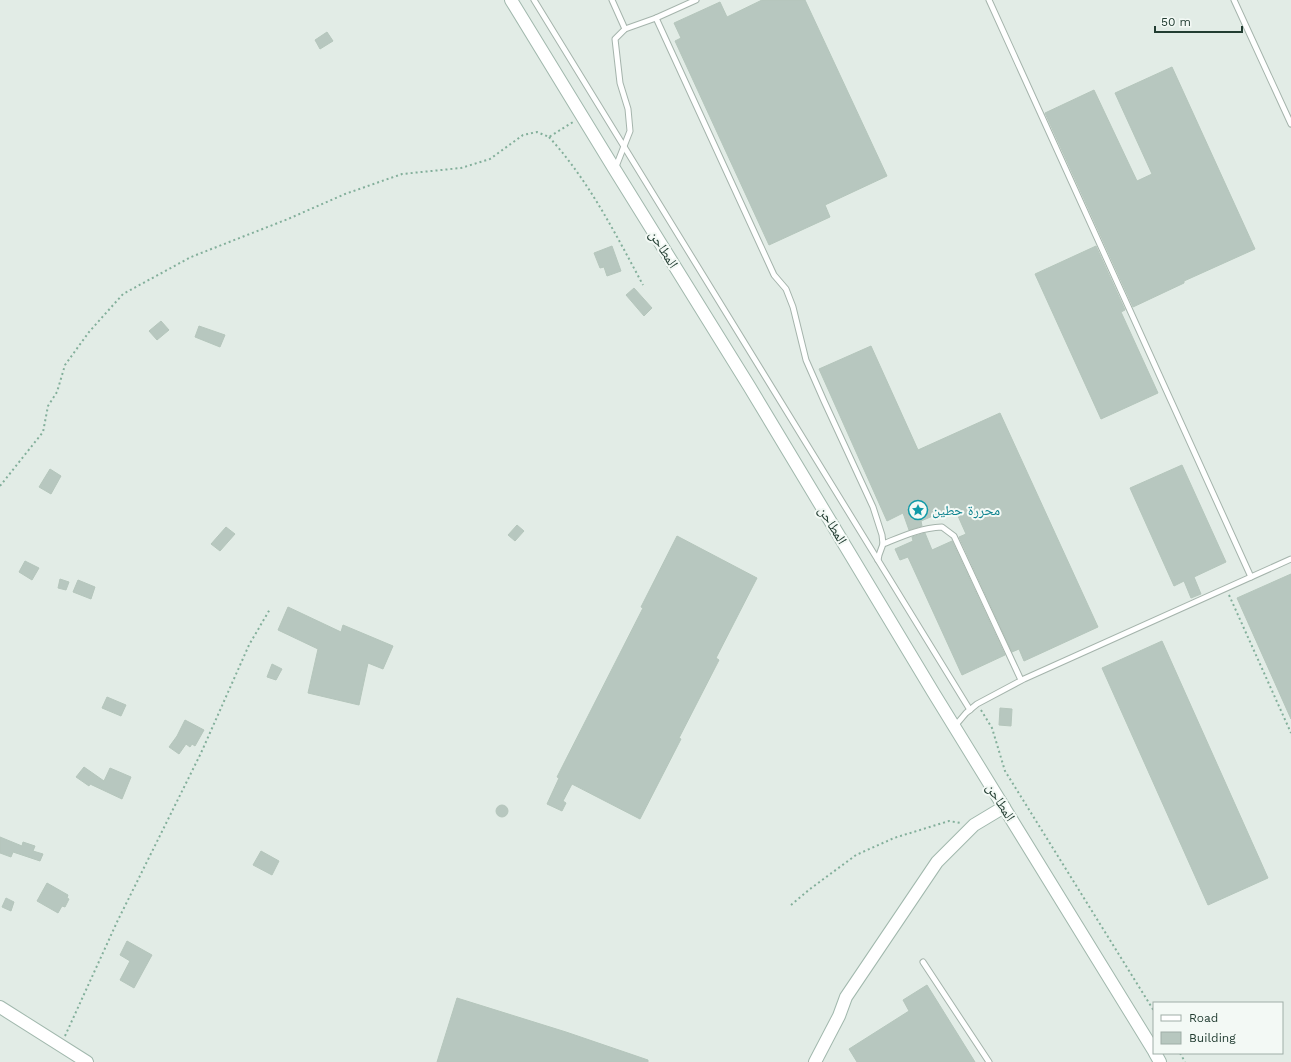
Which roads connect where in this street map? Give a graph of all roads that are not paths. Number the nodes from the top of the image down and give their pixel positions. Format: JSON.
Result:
{"nodes":[{"id":1,"x":511,"y":0,"type":"edge"},
{"id":2,"x":534,"y":0,"type":"edge"},
{"id":3,"x":612,"y":0,"type":"edge"},
{"id":4,"x":696,"y":0,"type":"edge"},
{"id":5,"x":988,"y":0,"type":"edge"},
{"id":6,"x":1234,"y":0,"type":"edge"},
{"id":7,"x":656,"y":18,"type":"junction"},
{"id":8,"x":625,"y":29,"type":"junction"},
{"id":9,"x":1291,"y":124,"type":"edge"},
{"id":10,"x":624,"y":145,"type":"junction"},
{"id":11,"x":614,"y":170,"type":"junction"},
{"id":12,"x":883,"y":544,"type":"junction"},
{"id":13,"x":1291,"y":559,"type":"edge"},
{"id":14,"x":878,"y":560,"type":"junction"},
{"id":15,"x":1250,"y":577,"type":"junction"},
{"id":16,"x":1022,"y":680,"type":"junction"},
{"id":17,"x":970,"y":710,"type":"junction"},
{"id":18,"x":954,"y":727,"type":"junction"},
{"id":19,"x":1004,"y":807,"type":"junction"},
{"id":20,"x":923,"y":962,"type":"dead end"},
{"id":21,"x":0,"y":1007,"type":"edge"},
{"id":22,"x":1153,"y":1050,"type":"edge"},
{"id":23,"x":87,"y":1062,"type":"edge"},
{"id":24,"x":815,"y":1062,"type":"edge"},
{"id":25,"x":989,"y":1062,"type":"edge"}],
"edges":[{"from":1,"to":11,"type":"main road","name":"المطاحن"},
{"from":2,"to":10,"type":"lane"},
{"from":3,"to":8,"type":"lane"},
{"from":4,"to":7,"type":"lane"},
{"from":5,"to":15,"type":"lane"},
{"from":6,"to":9,"type":"lane"},
{"from":7,"to":8,"type":"lane"},
{"from":7,"to":12,"type":"lane"},
{"from":8,"to":10,"type":"lane"},
{"from":10,"to":11,"type":"lane"},
{"from":10,"to":14,"type":"lane"},
{"from":11,"to":18,"type":"main road","name":"المطاحن"},
{"from":12,"to":14,"type":"lane"},
{"from":12,"to":16,"type":"lane"},
{"from":13,"to":15,"type":"lane"},
{"from":14,"to":17,"type":"lane"},
{"from":15,"to":16,"type":"lane"},
{"from":16,"to":17,"type":"lane"},
{"from":17,"to":18,"type":"lane"},
{"from":18,"to":19,"type":"main road","name":"المطاحن"},
{"from":19,"to":22,"type":"main road","name":"المطاحن"},
{"from":19,"to":24,"type":"main road"},
{"from":20,"to":25,"type":"lane"},
{"from":21,"to":23,"type":"main road"}]}
